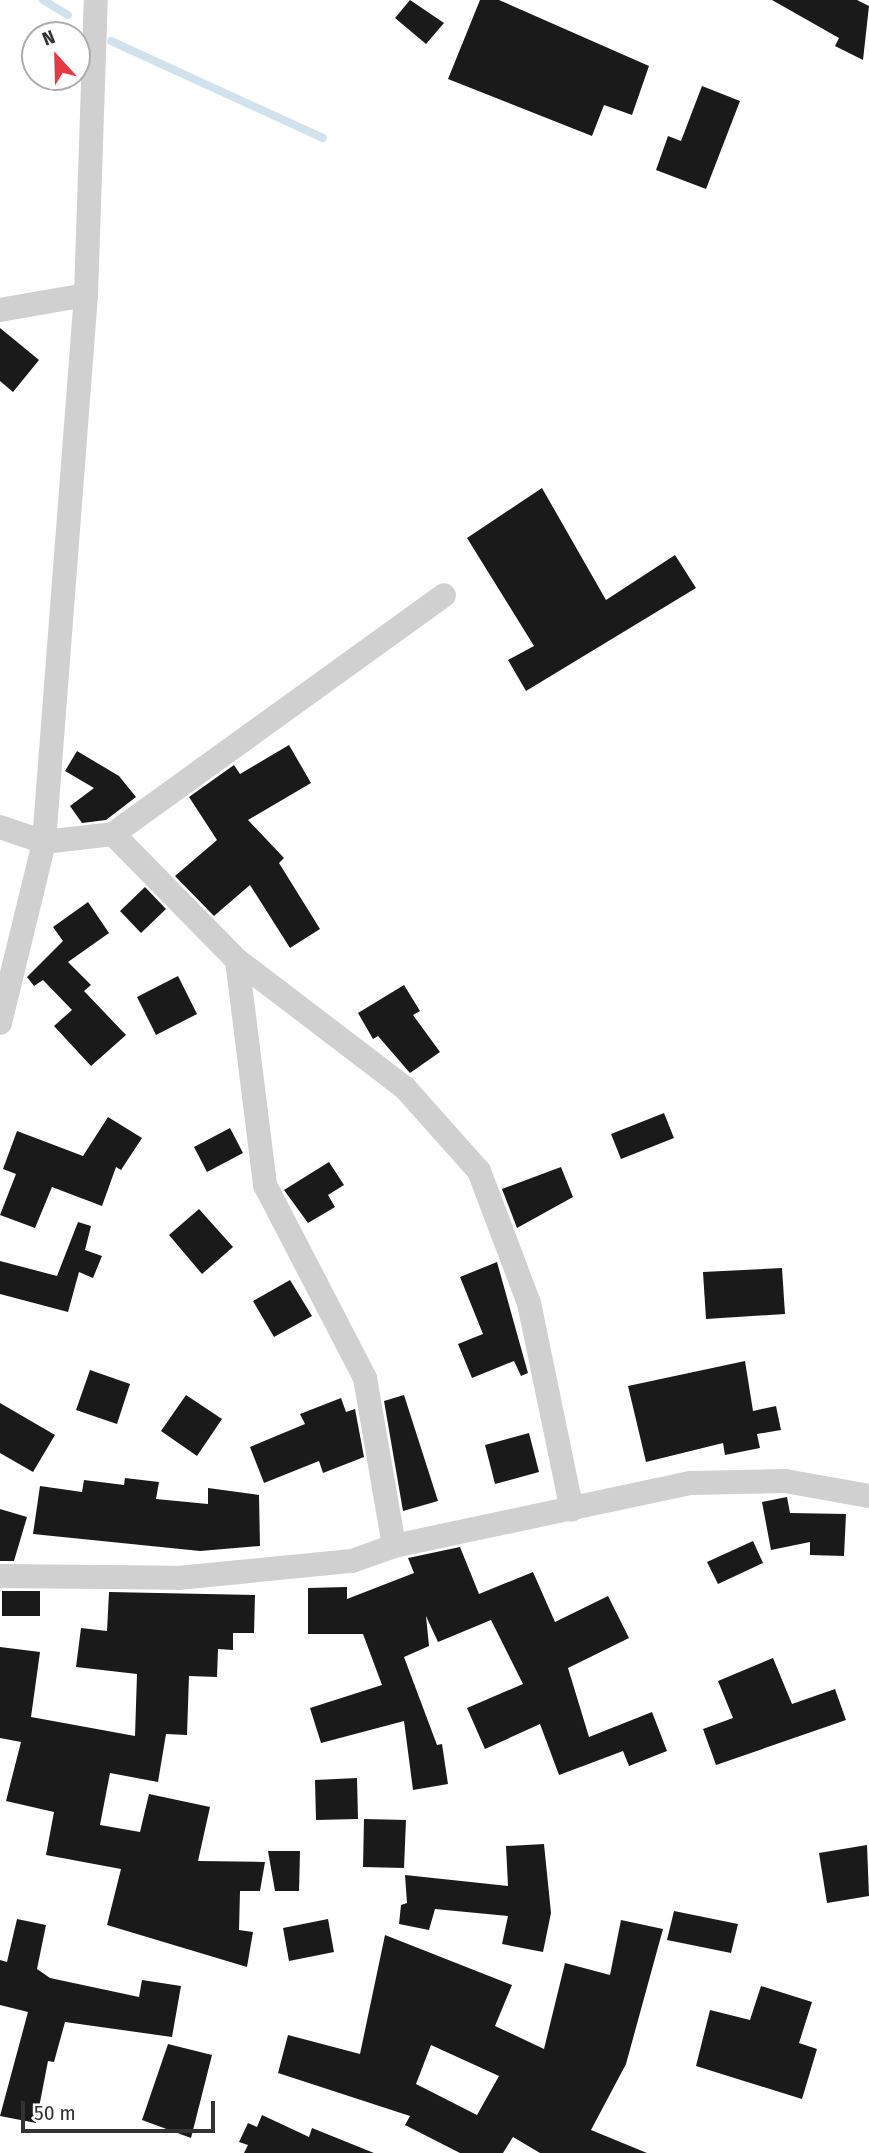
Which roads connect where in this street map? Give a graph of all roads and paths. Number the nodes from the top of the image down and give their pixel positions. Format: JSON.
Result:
{"nodes":[{"id":1,"x":96,"y":0,"type":"edge"},
{"id":2,"x":86,"y":295,"type":"junction"},
{"id":3,"x":0,"y":310,"type":"edge"},
{"id":4,"x":444,"y":595,"type":"dead end"},
{"id":5,"x":0,"y":827,"type":"edge"},
{"id":6,"x":113,"y":834,"type":"junction"},
{"id":7,"x":44,"y":842,"type":"junction"},
{"id":8,"x":237,"y":960,"type":"junction"},
{"id":9,"x":0,"y":1023,"type":"edge"},
{"id":10,"x":869,"y":1496,"type":"edge"},
{"id":11,"x":572,"y":1510,"type":"junction"},
{"id":12,"x":394,"y":1546,"type":"junction"},
{"id":13,"x":0,"y":1576,"type":"edge"}],
"edges":[{"from":1,"to":2,"type":"street"},
{"from":2,"to":3,"type":"street"},
{"from":2,"to":7,"type":"street"},
{"from":4,"to":6,"type":"street"},
{"from":5,"to":7,"type":"street"},
{"from":6,"to":7,"type":"street"},
{"from":6,"to":8,"type":"street"},
{"from":7,"to":9,"type":"street"},
{"from":8,"to":11,"type":"street"},
{"from":8,"to":12,"type":"street"},
{"from":10,"to":11,"type":"street"},
{"from":11,"to":12,"type":"street"},
{"from":12,"to":13,"type":"street"}]}
